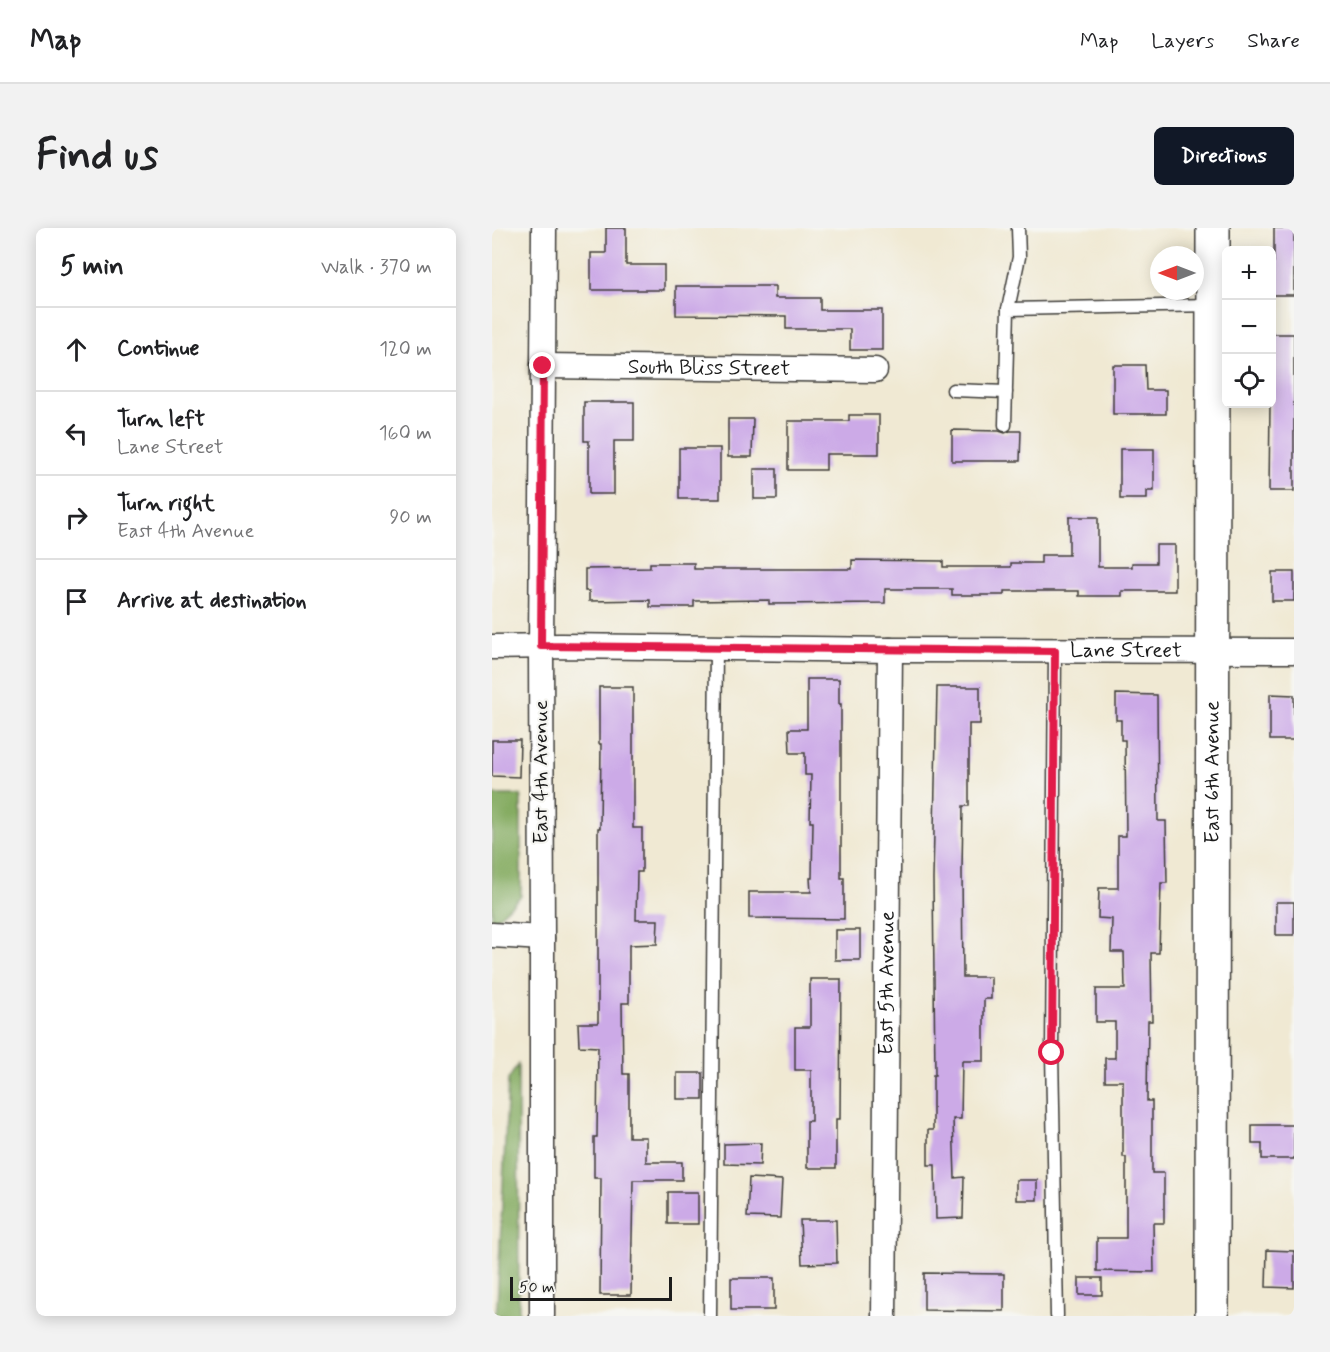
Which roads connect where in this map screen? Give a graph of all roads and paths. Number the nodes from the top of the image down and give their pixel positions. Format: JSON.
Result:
{"nodes":[{"id":1,"x":544,"y":228,"type":"edge"},
{"id":2,"x":1018,"y":228,"type":"edge"},
{"id":3,"x":1213,"y":228,"type":"edge"},
{"id":4,"x":1213,"y":305,"type":"junction"},
{"id":5,"x":1008,"y":309,"type":"junction"},
{"id":6,"x":543,"y":366,"type":"junction"},
{"id":7,"x":875,"y":370,"type":"dead end"},
{"id":8,"x":953,"y":390,"type":"dead end"},
{"id":9,"x":1006,"y":392,"type":"junction"},
{"id":10,"x":1005,"y":425,"type":"dead end"},
{"id":11,"x":541,"y":646,"type":"junction"},
{"id":12,"x":492,"y":647,"type":"edge"},
{"id":13,"x":716,"y":648,"type":"junction"},
{"id":14,"x":890,"y":650,"type":"junction"},
{"id":15,"x":1055,"y":651,"type":"junction"},
{"id":16,"x":1294,"y":651,"type":"edge"},
{"id":17,"x":1213,"y":652,"type":"junction"},
{"id":18,"x":492,"y":934,"type":"edge"},
{"id":19,"x":542,"y":938,"type":"junction"},
{"id":20,"x":542,"y":1316,"type":"edge"},
{"id":21,"x":710,"y":1316,"type":"edge"},
{"id":22,"x":884,"y":1316,"type":"edge"},
{"id":23,"x":1057,"y":1316,"type":"edge"},
{"id":24,"x":1212,"y":1316,"type":"edge"}],
"edges":[{"from":1,"to":6,"type":"street","name":"East 4th Avenue"},
{"from":2,"to":5,"type":"lane"},
{"from":3,"to":4,"type":"street","name":"East 6th Avenue"},
{"from":4,"to":5,"type":"lane"},
{"from":4,"to":17,"type":"street","name":"East 6th Avenue"},
{"from":5,"to":9,"type":"lane"},
{"from":6,"to":7,"type":"street","name":"South Bliss Street"},
{"from":6,"to":11,"type":"street","name":"East 4th Avenue"},
{"from":8,"to":9,"type":"lane"},
{"from":9,"to":10,"type":"lane"},
{"from":11,"to":12,"type":"street","name":"Lane Street"},
{"from":11,"to":13,"type":"street","name":"Lane Street"},
{"from":11,"to":19,"type":"street","name":"East 4th Avenue"},
{"from":13,"to":14,"type":"street","name":"Lane Street"},
{"from":13,"to":21,"type":"lane"},
{"from":14,"to":15,"type":"street","name":"Lane Street"},
{"from":14,"to":22,"type":"street","name":"East 5th Avenue"},
{"from":15,"to":17,"type":"street","name":"Lane Street"},
{"from":15,"to":23,"type":"lane"},
{"from":16,"to":17,"type":"street","name":"Lane Street"},
{"from":17,"to":24,"type":"street","name":"East 6th Avenue"},
{"from":18,"to":19,"type":"street"},
{"from":19,"to":20,"type":"street","name":"East 4th Avenue"}]}
